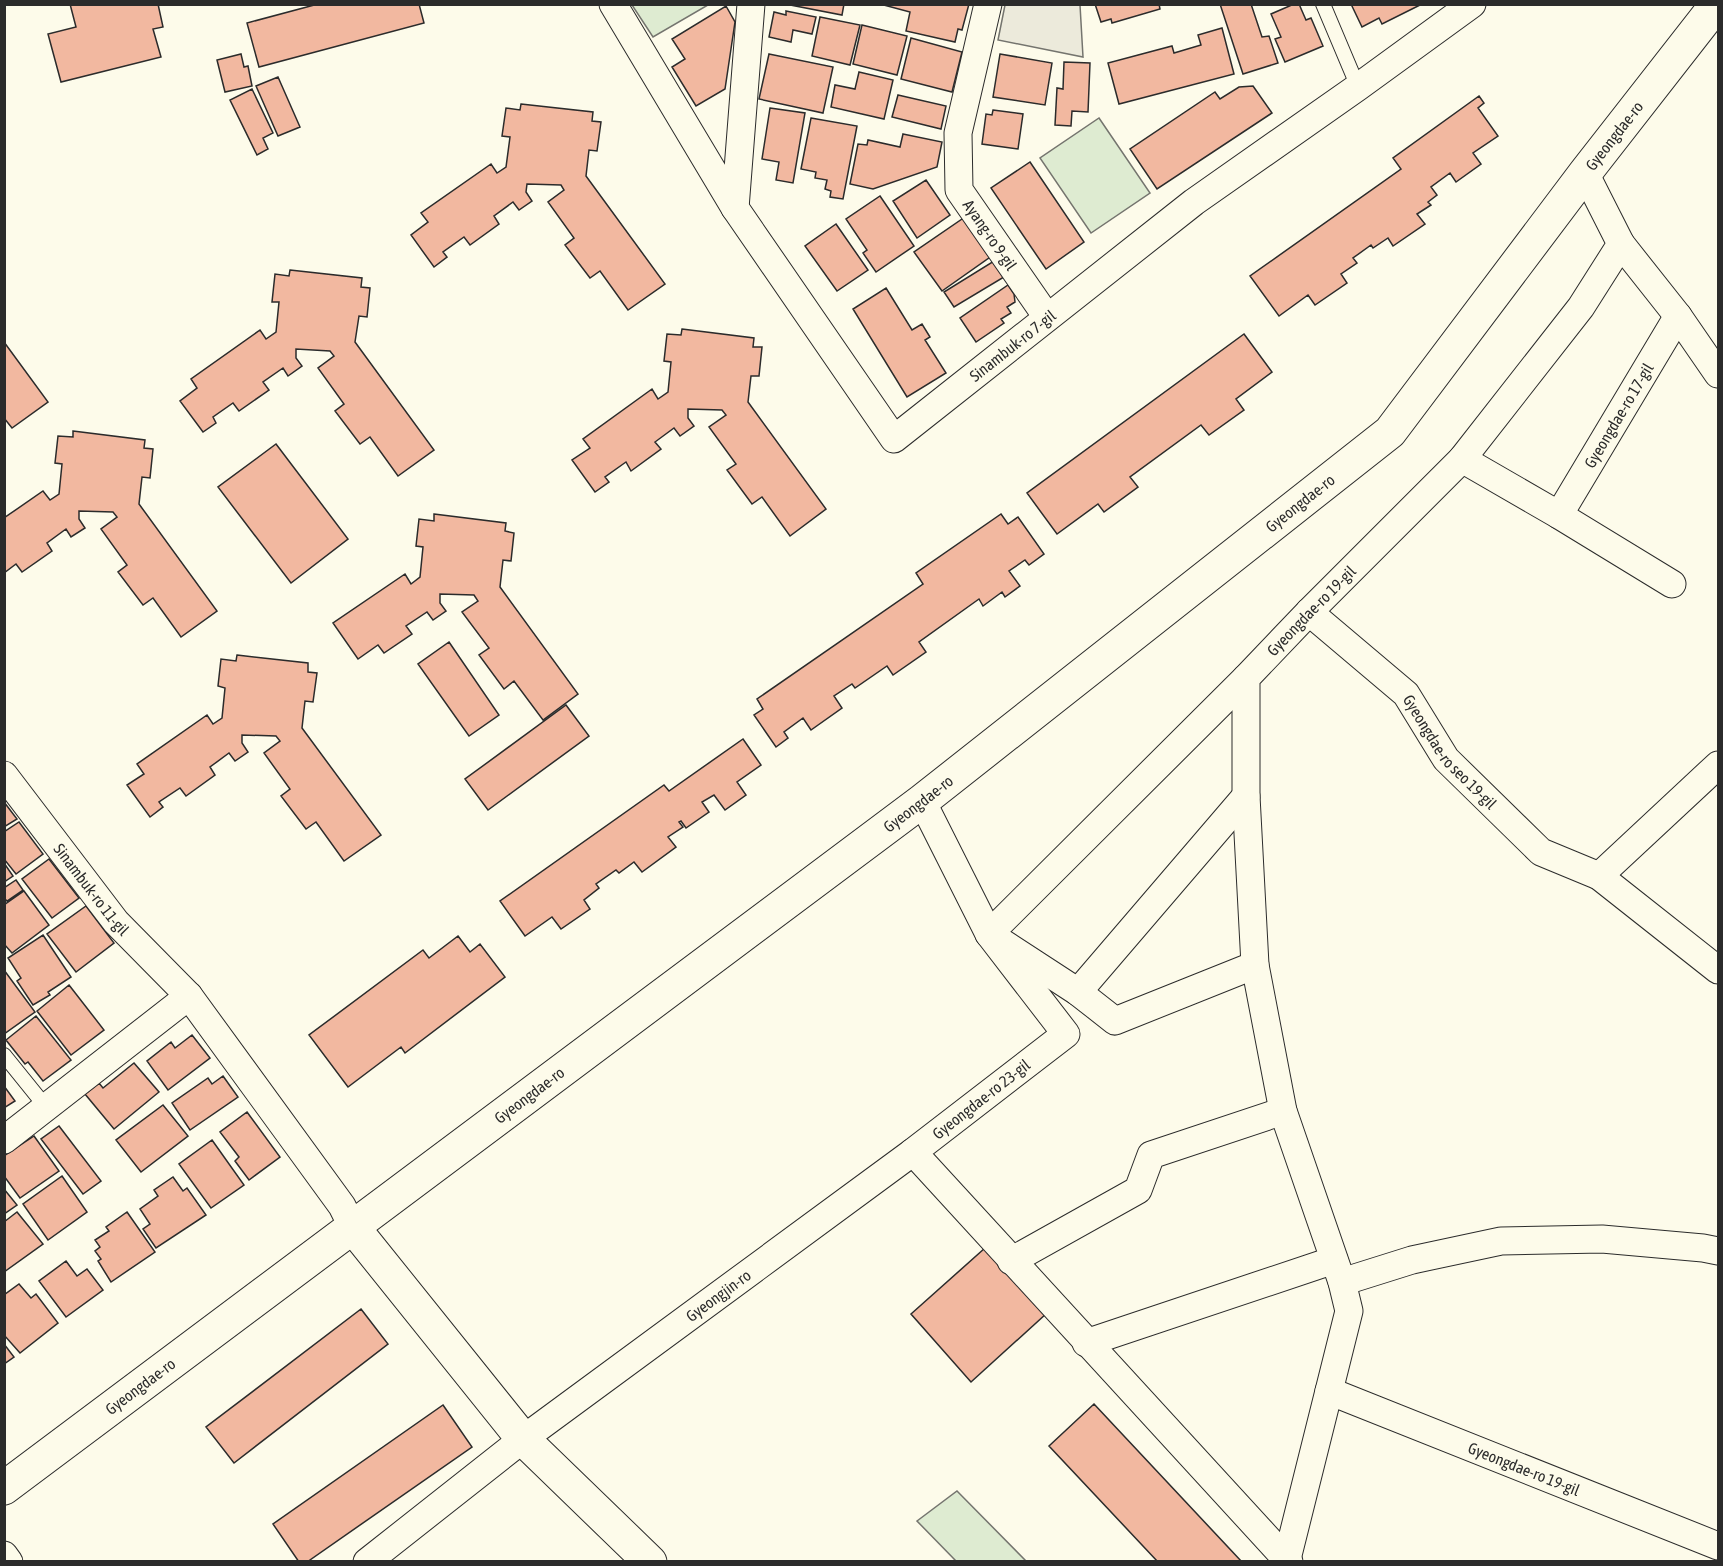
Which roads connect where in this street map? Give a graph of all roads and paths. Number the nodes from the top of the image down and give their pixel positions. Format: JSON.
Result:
{"nodes":[{"id":1,"x":613,"y":4,"type":"edge"},
{"id":2,"x":751,"y":4,"type":"edge"},
{"id":3,"x":987,"y":4,"type":"edge"},
{"id":4,"x":1323,"y":4,"type":"edge"},
{"id":5,"x":1472,"y":4,"type":"edge"},
{"id":6,"x":1717,"y":4,"type":"edge"},
{"id":7,"x":1358,"y":87,"type":"junction"},
{"id":8,"x":1585,"y":173,"type":"junction"},
{"id":9,"x":735,"y":208,"type":"junction"},
{"id":10,"x":1621,"y":244,"type":"junction"},
{"id":11,"x":1678,"y":316,"type":"junction"},
{"id":12,"x":1047,"y":317,"type":"junction"},
{"id":13,"x":1719,"y":374,"type":"edge"},
{"id":14,"x":1462,"y":459,"type":"junction"},
{"id":15,"x":1559,"y":515,"type":"junction"},
{"id":16,"x":1672,"y":584,"type":"dead end"},
{"id":17,"x":1309,"y":612,"type":"junction"},
{"id":18,"x":1246,"y":678,"type":"junction"},
{"id":19,"x":1719,"y":765,"type":"edge"},
{"id":20,"x":4,"y":775,"type":"edge"},
{"id":21,"x":1246,"y":796,"type":"junction"},
{"id":22,"x":922,"y":801,"type":"junction"},
{"id":23,"x":1599,"y":876,"type":"junction"},
{"id":24,"x":989,"y":934,"type":"junction"},
{"id":25,"x":1255,"y":965,"type":"junction"},
{"id":26,"x":1719,"y":969,"type":"edge"},
{"id":27,"x":1078,"y":992,"type":"junction"},
{"id":28,"x":189,"y":996,"type":"junction"},
{"id":29,"x":4,"y":1055,"type":"edge"},
{"id":30,"x":46,"y":1107,"type":"junction"},
{"id":31,"x":1283,"y":1111,"type":"junction"},
{"id":32,"x":4,"y":1140,"type":"edge"},
{"id":33,"x":913,"y":1152,"type":"junction"},
{"id":34,"x":352,"y":1226,"type":"junction"},
{"id":35,"x":1719,"y":1251,"type":"edge"},
{"id":36,"x":1011,"y":1261,"type":"junction"},
{"id":37,"x":1338,"y":1271,"type":"junction"},
{"id":38,"x":1086,"y":1343,"type":"junction"},
{"id":39,"x":1329,"y":1391,"type":"junction"},
{"id":40,"x":523,"y":1439,"type":"junction"},
{"id":41,"x":4,"y":1488,"type":"edge"},
{"id":42,"x":1719,"y":1546,"type":"edge"},
{"id":43,"x":4,"y":1555,"type":"edge"},
{"id":44,"x":1288,"y":1560,"type":"edge"},
{"id":45,"x":9,"y":1562,"type":"edge"},
{"id":46,"x":367,"y":1562,"type":"edge"},
{"id":47,"x":650,"y":1562,"type":"edge"}],
"edges":[{"from":1,"to":9,"type":"street","name":"Sinambuk-ro 7-gil"},
{"from":2,"to":9,"type":"street"},
{"from":3,"to":12,"type":"street","name":"Ayang-ro 9-gil"},
{"from":4,"to":7,"type":"lane"},
{"from":5,"to":7,"type":"street","name":"Sinambuk-ro 7-gil"},
{"from":6,"to":8,"type":"main road","name":"Gyeongdae-ro"},
{"from":7,"to":12,"type":"street","name":"Sinambuk-ro 7-gil"},
{"from":8,"to":10,"type":"street"},
{"from":8,"to":22,"type":"main road","name":"Gyeongdae-ro"},
{"from":9,"to":12,"type":"street","name":"Sinambuk-ro 7-gil"},
{"from":10,"to":11,"type":"street"},
{"from":10,"to":14,"type":"street","name":"Gyeongdae-ro 19-gil"},
{"from":11,"to":13,"type":"street"},
{"from":11,"to":15,"type":"street","name":"Gyeongdae-ro 17-gil"},
{"from":14,"to":15,"type":"street"},
{"from":14,"to":17,"type":"street","name":"Gyeongdae-ro 19-gil"},
{"from":15,"to":16,"type":"street"},
{"from":17,"to":18,"type":"street","name":"Gyeongdae-ro 19-gil"},
{"from":17,"to":23,"type":"street","name":"Gyeongdae-ro seo 19-gil"},
{"from":18,"to":21,"type":"street"},
{"from":18,"to":24,"type":"street"},
{"from":19,"to":23,"type":"street"},
{"from":20,"to":28,"type":"street","name":"Sinambuk-ro 11-gil"},
{"from":21,"to":25,"type":"street"},
{"from":21,"to":27,"type":"street"},
{"from":22,"to":24,"type":"street","name":"Gyeongdae-ro 23-gil"},
{"from":22,"to":34,"type":"main road","name":"Gyeongdae-ro"},
{"from":23,"to":26,"type":"street","name":"Gyeongdae-ro seo 19-gil"},
{"from":24,"to":27,"type":"street"},
{"from":24,"to":33,"type":"street","name":"Gyeongdae-ro 23-gil"},
{"from":25,"to":27,"type":"street"},
{"from":25,"to":31,"type":"street"},
{"from":28,"to":30,"type":"street"},
{"from":28,"to":34,"type":"street","name":"Sinambuk-ro 11-gil"},
{"from":29,"to":30,"type":"lane"},
{"from":30,"to":32,"type":"street"},
{"from":31,"to":36,"type":"street"},
{"from":31,"to":37,"type":"street"},
{"from":33,"to":36,"type":"street"},
{"from":33,"to":40,"type":"street","name":"Gyeongjin-ro"},
{"from":34,"to":40,"type":"main road"},
{"from":34,"to":41,"type":"main road","name":"Gyeongdae-ro"},
{"from":35,"to":37,"type":"street"},
{"from":36,"to":38,"type":"street"},
{"from":37,"to":38,"type":"street"},
{"from":37,"to":39,"type":"street"},
{"from":38,"to":44,"type":"street"},
{"from":39,"to":42,"type":"street","name":"Gyeongdae-ro 19-gil"},
{"from":39,"to":44,"type":"street"},
{"from":40,"to":46,"type":"street","name":"Gyeongjin-ro"},
{"from":40,"to":47,"type":"main road"},
{"from":43,"to":45,"type":"street"}]}
